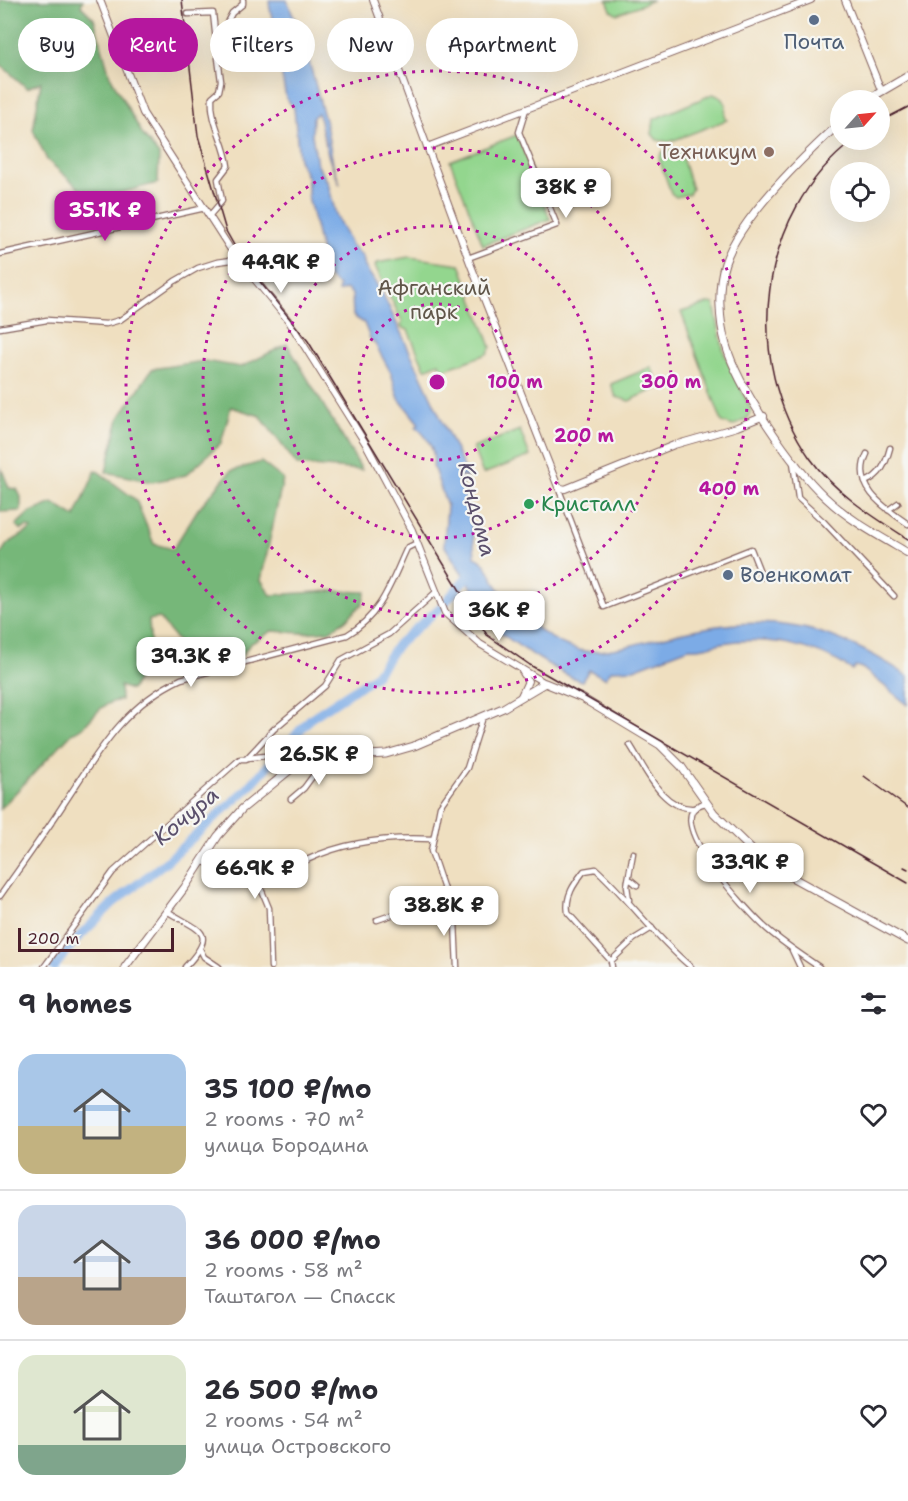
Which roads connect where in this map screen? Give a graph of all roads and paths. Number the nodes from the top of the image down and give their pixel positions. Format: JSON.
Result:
{"nodes":[{"id":1,"x":100,"y":0,"type":"edge"},
{"id":2,"x":243,"y":0,"type":"edge"},
{"id":3,"x":373,"y":0,"type":"edge"},
{"id":4,"x":811,"y":0,"type":"edge"},
{"id":5,"x":845,"y":0,"type":"edge"},
{"id":6,"x":188,"y":14,"type":"dead end"},
{"id":7,"x":214,"y":18,"type":"edge"},
{"id":8,"x":229,"y":18,"type":"edge"},
{"id":9,"x":220,"y":72,"type":"edge"},
{"id":10,"x":908,"y":76,"type":"edge"},
{"id":11,"x":881,"y":90,"type":"joint"},
{"id":12,"x":526,"y":109,"type":"junction"},
{"id":13,"x":830,"y":134,"type":"edge"},
{"id":14,"x":427,"y":147,"type":"junction"},
{"id":15,"x":206,"y":208,"type":"junction"},
{"id":16,"x":210,"y":215,"type":"junction"},
{"id":17,"x":0,"y":254,"type":"edge"},
{"id":18,"x":468,"y":258,"type":"junction"},
{"id":19,"x":239,"y":259,"type":"junction"},
{"id":20,"x":0,"y":328,"type":"edge"},
{"id":21,"x":764,"y":416,"type":"junction"},
{"id":22,"x":890,"y":448,"type":"dead end"},
{"id":23,"x":867,"y":454,"type":"dead end"},
{"id":24,"x":792,"y":460,"type":"junction"},
{"id":25,"x":865,"y":482,"type":"junction"},
{"id":26,"x":558,"y":487,"type":"junction"},
{"id":27,"x":898,"y":503,"type":"dead end"},
{"id":28,"x":888,"y":510,"type":"junction"},
{"id":29,"x":908,"y":524,"type":"edge"},
{"id":30,"x":417,"y":543,"type":"junction"},
{"id":31,"x":908,"y":553,"type":"edge"},
{"id":32,"x":762,"y":577,"type":"dead end"},
{"id":33,"x":437,"y":595,"type":"junction"},
{"id":34,"x":894,"y":596,"type":"dead end"},
{"id":35,"x":522,"y":670,"type":"junction"},
{"id":36,"x":545,"y":682,"type":"junction"},
{"id":37,"x":519,"y":698,"type":"junction"},
{"id":38,"x":483,"y":717,"type":"junction"},
{"id":39,"x":630,"y":745,"type":"dead end"},
{"id":40,"x":327,"y":756,"type":"junction"},
{"id":41,"x":246,"y":759,"type":"junction"},
{"id":42,"x":291,"y":769,"type":"junction"},
{"id":43,"x":291,"y":799,"type":"dead end"},
{"id":44,"x":706,"y":803,"type":"junction"},
{"id":45,"x":695,"y":808,"type":"junction"},
{"id":46,"x":432,"y":839,"type":"junction"},
{"id":47,"x":633,"y":853,"type":"dead end"},
{"id":48,"x":202,"y":862,"type":"junction"},
{"id":49,"x":257,"y":879,"type":"junction"},
{"id":50,"x":628,"y":881,"type":"junction"},
{"id":51,"x":637,"y":885,"type":"dead end"},
{"id":52,"x":0,"y":896,"type":"edge"},
{"id":53,"x":629,"y":900,"type":"junction"},
{"id":54,"x":451,"y":904,"type":"junction"},
{"id":55,"x":167,"y":911,"type":"junction"},
{"id":56,"x":377,"y":920,"type":"dead end"},
{"id":57,"x":652,"y":928,"type":"junction"},
{"id":58,"x":908,"y":941,"type":"edge"},
{"id":59,"x":791,"y":948,"type":"junction"},
{"id":60,"x":200,"y":949,"type":"junction"},
{"id":61,"x":611,"y":964,"type":"edge"},
{"id":62,"x":44,"y":967,"type":"edge"},
{"id":63,"x":125,"y":967,"type":"edge"},
{"id":64,"x":185,"y":967,"type":"edge"},
{"id":65,"x":219,"y":967,"type":"edge"},
{"id":66,"x":271,"y":967,"type":"edge"},
{"id":67,"x":457,"y":967,"type":"edge"},
{"id":68,"x":691,"y":967,"type":"edge"},
{"id":69,"x":800,"y":967,"type":"edge"},
{"id":70,"x":819,"y":967,"type":"edge"}],
"edges":[{"from":1,"to":15,"type":"street"},
{"from":2,"to":8,"type":"street"},
{"from":3,"to":14,"type":"street"},
{"from":4,"to":12,"type":"street"},
{"from":5,"to":11,"type":"street"},
{"from":6,"to":7,"type":"street"},
{"from":9,"to":16,"type":"street"},
{"from":10,"to":11,"type":"main road"},
{"from":12,"to":14,"type":"street"},
{"from":12,"to":18,"type":"street"},
{"from":13,"to":21,"type":"main road"},
{"from":14,"to":18,"type":"street"},
{"from":15,"to":16,"type":"street"},
{"from":15,"to":17,"type":"street"},
{"from":16,"to":19,"type":"street"},
{"from":18,"to":26,"type":"street"},
{"from":19,"to":20,"type":"street"},
{"from":19,"to":30,"type":"street"},
{"from":21,"to":24,"type":"main road"},
{"from":21,"to":26,"type":"street"},
{"from":22,"to":25,"type":"street"},
{"from":23,"to":25,"type":"street"},
{"from":24,"to":31,"type":"main road"},
{"from":24,"to":34,"type":"street"},
{"from":25,"to":28,"type":"street"},
{"from":26,"to":32,"type":"street"},
{"from":27,"to":28,"type":"street"},
{"from":28,"to":29,"type":"street"},
{"from":30,"to":33,"type":"street"},
{"from":30,"to":52,"type":"street"},
{"from":33,"to":35,"type":"street"},
{"from":33,"to":41,"type":"street"},
{"from":35,"to":36,"type":"street"},
{"from":35,"to":37,"type":"street"},
{"from":36,"to":37,"type":"main road"},
{"from":36,"to":44,"type":"main road"},
{"from":37,"to":38,"type":"main road"},
{"from":38,"to":40,"type":"main road"},
{"from":38,"to":46,"type":"street"},
{"from":39,"to":45,"type":"street"},
{"from":40,"to":42,"type":"main road"},
{"from":40,"to":43,"type":"street"},
{"from":41,"to":42,"type":"street"},
{"from":41,"to":62,"type":"street"},
{"from":42,"to":48,"type":"main road"},
{"from":44,"to":45,"type":"street"},
{"from":44,"to":58,"type":"main road"},
{"from":45,"to":59,"type":"street"},
{"from":46,"to":49,"type":"street"},
{"from":46,"to":54,"type":"street"},
{"from":47,"to":50,"type":"street"},
{"from":48,"to":49,"type":"street"},
{"from":48,"to":55,"type":"main road"},
{"from":49,"to":66,"type":"street"},
{"from":50,"to":51,"type":"street"},
{"from":50,"to":53,"type":"street"},
{"from":53,"to":57,"type":"street"},
{"from":53,"to":61,"type":"street"},
{"from":54,"to":56,"type":"street"},
{"from":54,"to":67,"type":"street"},
{"from":55,"to":60,"type":"street"},
{"from":55,"to":63,"type":"main road"},
{"from":57,"to":61,"type":"street"},
{"from":57,"to":68,"type":"street"},
{"from":59,"to":69,"type":"street"},
{"from":59,"to":70,"type":"street"},
{"from":60,"to":64,"type":"street"},
{"from":60,"to":65,"type":"street"}]}
